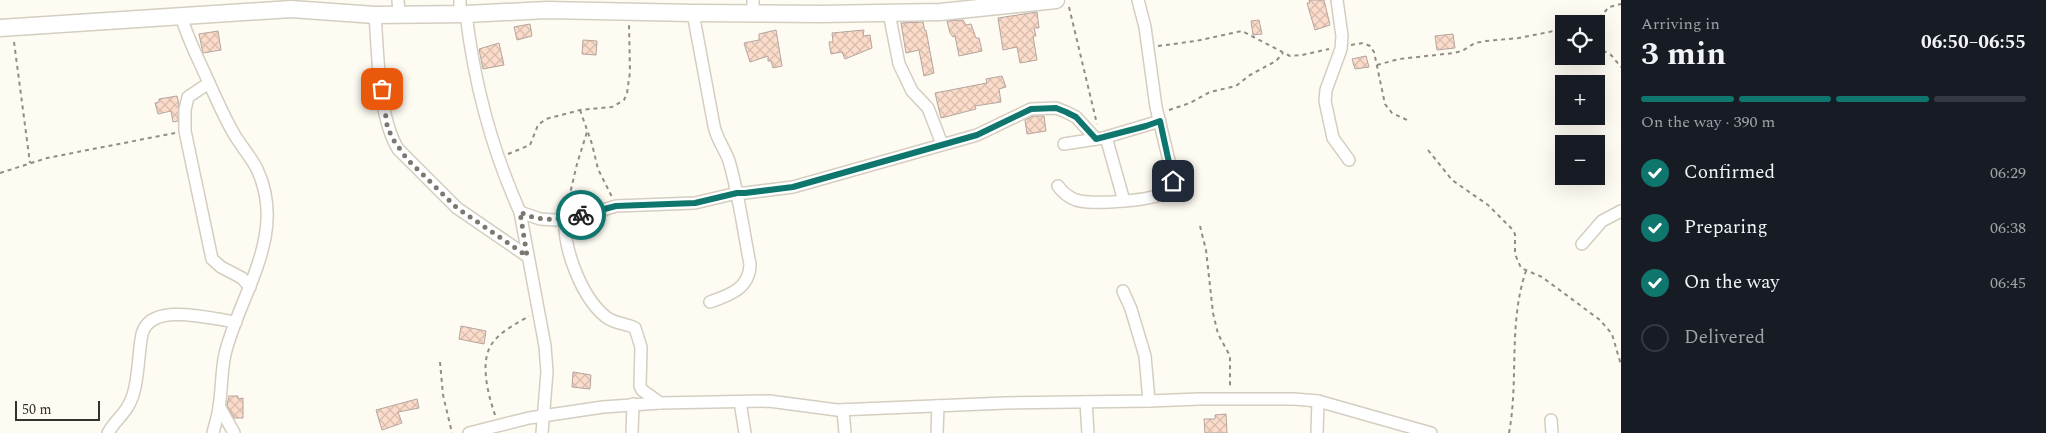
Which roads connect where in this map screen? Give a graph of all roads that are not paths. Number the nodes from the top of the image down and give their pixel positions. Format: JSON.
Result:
{"nodes":[{"id":1,"x":1056,"y":0,"type":"edge"},
{"id":2,"x":1138,"y":0,"type":"edge"},
{"id":3,"x":1337,"y":0,"type":"edge"},
{"id":4,"x":1031,"y":1,"type":"edge"},
{"id":5,"x":962,"y":5,"type":"edge"},
{"id":6,"x":343,"y":6,"type":"edge"},
{"id":7,"x":399,"y":7,"type":"edge"},
{"id":8,"x":753,"y":7,"type":"edge"},
{"id":9,"x":462,"y":9,"type":"edge"},
{"id":10,"x":888,"y":12,"type":"junction"},
{"id":11,"x":693,"y":14,"type":"junction"},
{"id":12,"x":376,"y":15,"type":"junction"},
{"id":13,"x":181,"y":16,"type":"junction"},
{"id":14,"x":6,"y":28,"type":"edge"},
{"id":15,"x":209,"y":83,"type":"junction"},
{"id":16,"x":1159,"y":118,"type":"junction"},
{"id":17,"x":1101,"y":138,"type":"junction"},
{"id":18,"x":942,"y":144,"type":"junction"},
{"id":19,"x":1064,"y":144,"type":"dead end"},
{"id":20,"x":1349,"y":160,"type":"dead end"},
{"id":21,"x":1058,"y":186,"type":"dead end"},
{"id":22,"x":737,"y":193,"type":"junction"},
{"id":23,"x":1124,"y":201,"type":"junction"},
{"id":24,"x":1621,"y":211,"type":"edge"},
{"id":25,"x":520,"y":212,"type":"junction"},
{"id":26,"x":564,"y":218,"type":"junction"},
{"id":27,"x":1582,"y":244,"type":"dead end"},
{"id":28,"x":527,"y":256,"type":"junction"},
{"id":29,"x":250,"y":287,"type":"junction"},
{"id":30,"x":1123,"y":291,"type":"dead end"},
{"id":31,"x":710,"y":302,"type":"dead end"},
{"id":32,"x":236,"y":322,"type":"junction"},
{"id":33,"x":1149,"y":401,"type":"junction"},
{"id":34,"x":1318,"y":401,"type":"junction"},
{"id":35,"x":740,"y":402,"type":"junction"},
{"id":36,"x":1086,"y":402,"type":"junction"},
{"id":37,"x":660,"y":403,"type":"junction"},
{"id":38,"x":633,"y":404,"type":"junction"},
{"id":39,"x":219,"y":406,"type":"junction"},
{"id":40,"x":938,"y":406,"type":"junction"},
{"id":41,"x":843,"y":410,"type":"junction"},
{"id":42,"x":543,"y":416,"type":"junction"},
{"id":43,"x":1551,"y":420,"type":"dead end"},
{"id":44,"x":108,"y":433,"type":"edge"},
{"id":45,"x":213,"y":433,"type":"edge"},
{"id":46,"x":234,"y":433,"type":"edge"},
{"id":47,"x":469,"y":433,"type":"edge"},
{"id":48,"x":542,"y":433,"type":"edge"},
{"id":49,"x":632,"y":433,"type":"edge"},
{"id":50,"x":745,"y":433,"type":"edge"},
{"id":51,"x":845,"y":433,"type":"edge"},
{"id":52,"x":937,"y":433,"type":"edge"},
{"id":53,"x":1088,"y":433,"type":"edge"},
{"id":54,"x":1318,"y":433,"type":"edge"},
{"id":55,"x":1431,"y":433,"type":"edge"},
{"id":56,"x":1552,"y":433,"type":"edge"}],
"edges":[{"from":1,"to":4,"type":"street"},
{"from":2,"to":16,"type":"street"},
{"from":3,"to":20,"type":"street"},
{"from":4,"to":5,"type":"street"},
{"from":5,"to":10,"type":"street"},
{"from":6,"to":12,"type":"street"},
{"from":6,"to":13,"type":"street"},
{"from":7,"to":9,"type":"street"},
{"from":7,"to":12,"type":"street"},
{"from":8,"to":10,"type":"street"},
{"from":8,"to":11,"type":"street"},
{"from":9,"to":11,"type":"street"},
{"from":9,"to":25,"type":"street"},
{"from":10,"to":18,"type":"street"},
{"from":11,"to":22,"type":"street"},
{"from":12,"to":28,"type":"street"},
{"from":13,"to":14,"type":"street"},
{"from":13,"to":15,"type":"street"},
{"from":15,"to":29,"type":"street"},
{"from":15,"to":29,"type":"street"},
{"from":16,"to":17,"type":"street"},
{"from":16,"to":23,"type":"street"},
{"from":17,"to":18,"type":"street"},
{"from":17,"to":19,"type":"street"},
{"from":17,"to":23,"type":"street"},
{"from":18,"to":22,"type":"street"},
{"from":21,"to":23,"type":"street"},
{"from":22,"to":26,"type":"street"},
{"from":22,"to":31,"type":"street"},
{"from":24,"to":27,"type":"street"},
{"from":25,"to":26,"type":"street"},
{"from":25,"to":28,"type":"street"},
{"from":26,"to":37,"type":"street"},
{"from":28,"to":42,"type":"street"},
{"from":29,"to":32,"type":"street"},
{"from":30,"to":33,"type":"street"},
{"from":32,"to":39,"type":"street"},
{"from":32,"to":44,"type":"street"},
{"from":33,"to":34,"type":"street"},
{"from":33,"to":36,"type":"street"},
{"from":34,"to":54,"type":"street"},
{"from":34,"to":55,"type":"street"},
{"from":35,"to":37,"type":"street"},
{"from":35,"to":41,"type":"street"},
{"from":35,"to":50,"type":"street"},
{"from":36,"to":40,"type":"street"},
{"from":36,"to":53,"type":"street"},
{"from":37,"to":38,"type":"street"},
{"from":38,"to":42,"type":"street"},
{"from":38,"to":49,"type":"street"},
{"from":39,"to":45,"type":"street"},
{"from":39,"to":46,"type":"street"},
{"from":40,"to":41,"type":"street"},
{"from":40,"to":52,"type":"street"},
{"from":41,"to":51,"type":"street"},
{"from":42,"to":47,"type":"street"},
{"from":42,"to":48,"type":"street"},
{"from":43,"to":56,"type":"street"}]}
